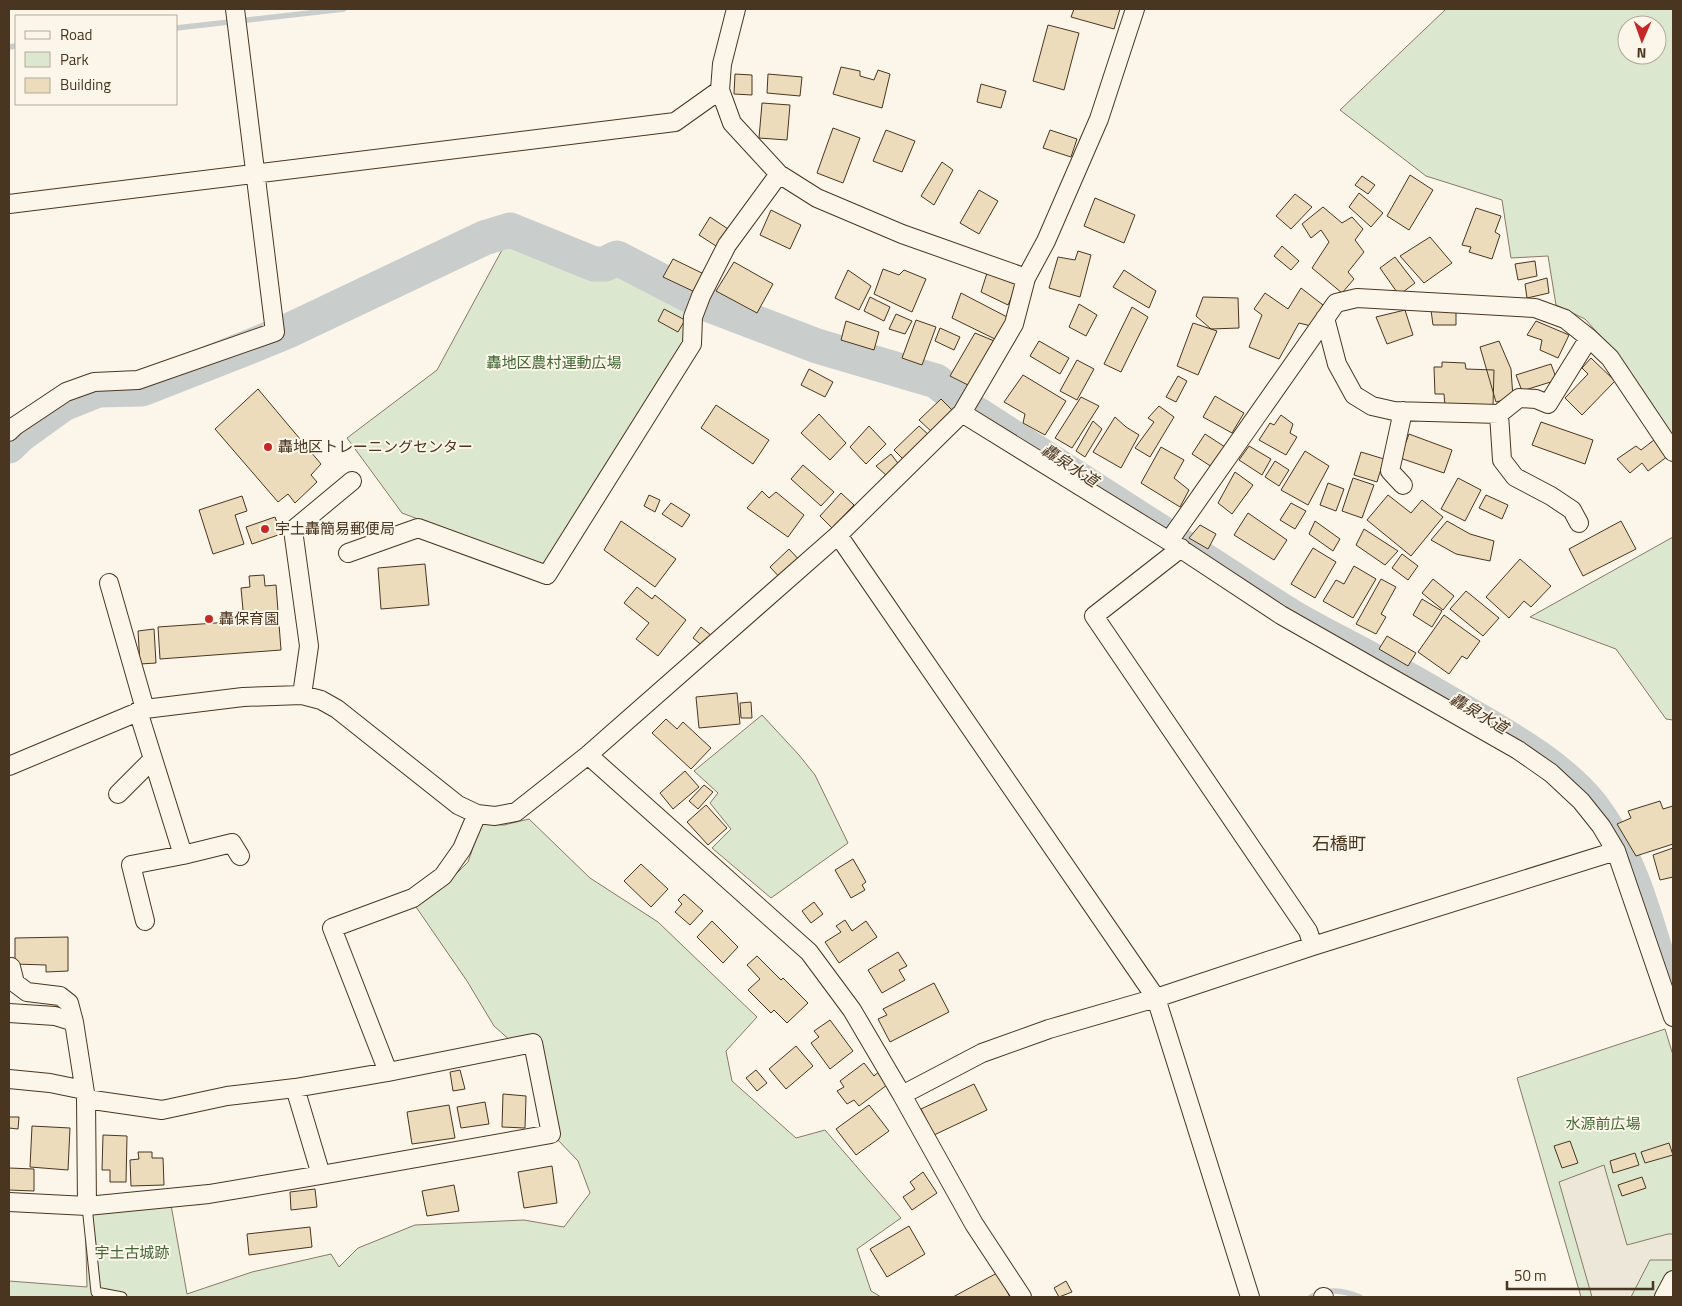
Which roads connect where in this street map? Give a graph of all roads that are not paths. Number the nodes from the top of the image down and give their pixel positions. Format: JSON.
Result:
{"nodes":[{"id":1,"x":235,"y":9,"type":"edge"},
{"id":2,"x":736,"y":9,"type":"edge"},
{"id":3,"x":1135,"y":9,"type":"edge"},
{"id":4,"x":720,"y":90,"type":"junction"},
{"id":5,"x":256,"y":173,"type":"junction"},
{"id":6,"x":779,"y":174,"type":"junction"},
{"id":7,"x":9,"y":204,"type":"edge"},
{"id":8,"x":1026,"y":278,"type":"junction"},
{"id":9,"x":1326,"y":318,"type":"junction"},
{"id":10,"x":1588,"y":338,"type":"junction"},
{"id":11,"x":1403,"y":412,"type":"junction"},
{"id":12,"x":962,"y":413,"type":"junction"},
{"id":13,"x":1499,"y":414,"type":"junction"},
{"id":14,"x":9,"y":432,"type":"edge"},
{"id":15,"x":1673,"y":452,"type":"edge"},
{"id":16,"x":352,"y":481,"type":"dead end"},
{"id":17,"x":1403,"y":484,"type":"dead end"},
{"id":18,"x":1579,"y":523,"type":"dead end"},
{"id":19,"x":838,"y":535,"type":"junction"},
{"id":20,"x":1175,"y":545,"type":"junction"},
{"id":21,"x":348,"y":553,"type":"dead end"},
{"id":22,"x":109,"y":583,"type":"dead end"},
{"id":23,"x":302,"y":695,"type":"junction"},
{"id":24,"x":141,"y":710,"type":"junction"},
{"id":25,"x":588,"y":755,"type":"junction"},
{"id":26,"x":153,"y":759,"type":"junction"},
{"id":27,"x":9,"y":766,"type":"edge"},
{"id":28,"x":118,"y":794,"type":"dead end"},
{"id":29,"x":477,"y":814,"type":"junction"},
{"id":30,"x":1616,"y":851,"type":"junction"},
{"id":31,"x":183,"y":855,"type":"junction"},
{"id":32,"x":240,"y":856,"type":"dead end"},
{"id":33,"x":145,"y":921,"type":"dead end"},
{"id":34,"x":1313,"y":946,"type":"junction"},
{"id":35,"x":10,"y":967,"type":"dead end"},
{"id":36,"x":1156,"y":998,"type":"junction"},
{"id":37,"x":9,"y":1013,"type":"edge"},
{"id":38,"x":1673,"y":1017,"type":"edge"},
{"id":39,"x":74,"y":1022,"type":"junction"},
{"id":40,"x":388,"y":1072,"type":"junction"},
{"id":41,"x":9,"y":1079,"type":"edge"},
{"id":42,"x":295,"y":1088,"type":"junction"},
{"id":43,"x":85,"y":1094,"type":"junction"},
{"id":44,"x":902,"y":1095,"type":"junction"},
{"id":45,"x":321,"y":1176,"type":"junction"},
{"id":46,"x":9,"y":1202,"type":"edge"},
{"id":47,"x":87,"y":1206,"type":"junction"},
{"id":48,"x":1673,"y":1280,"type":"edge"},
{"id":49,"x":122,"y":1297,"type":"edge"},
{"id":50,"x":1022,"y":1297,"type":"edge"},
{"id":51,"x":1250,"y":1297,"type":"edge"},
{"id":52,"x":1664,"y":1297,"type":"edge"}],
"edges":[{"from":1,"to":5,"type":"street"},
{"from":2,"to":4,"type":"street"},
{"from":3,"to":8,"type":"street"},
{"from":4,"to":5,"type":"street"},
{"from":4,"to":6,"type":"street"},
{"from":5,"to":7,"type":"street"},
{"from":5,"to":14,"type":"street"},
{"from":6,"to":8,"type":"street"},
{"from":6,"to":21,"type":"street"},
{"from":8,"to":12,"type":"street"},
{"from":9,"to":10,"type":"street"},
{"from":9,"to":11,"type":"street"},
{"from":9,"to":20,"type":"street"},
{"from":10,"to":13,"type":"street"},
{"from":10,"to":15,"type":"street"},
{"from":11,"to":13,"type":"street"},
{"from":11,"to":17,"type":"street"},
{"from":12,"to":19,"type":"street"},
{"from":12,"to":20,"type":"street"},
{"from":13,"to":18,"type":"street"},
{"from":16,"to":23,"type":"street"},
{"from":19,"to":25,"type":"street"},
{"from":19,"to":36,"type":"street"},
{"from":20,"to":30,"type":"street"},
{"from":20,"to":34,"type":"street"},
{"from":22,"to":24,"type":"street"},
{"from":23,"to":24,"type":"street"},
{"from":23,"to":29,"type":"street"},
{"from":24,"to":26,"type":"street"},
{"from":24,"to":27,"type":"street"},
{"from":25,"to":29,"type":"street"},
{"from":25,"to":44,"type":"street"},
{"from":26,"to":28,"type":"street"},
{"from":26,"to":31,"type":"street"},
{"from":29,"to":40,"type":"street"},
{"from":30,"to":34,"type":"street"},
{"from":30,"to":38,"type":"street"},
{"from":31,"to":32,"type":"street"},
{"from":31,"to":33,"type":"street"},
{"from":34,"to":36,"type":"street"},
{"from":35,"to":39,"type":"street"},
{"from":36,"to":44,"type":"street"},
{"from":36,"to":51,"type":"street"},
{"from":37,"to":39,"type":"street"},
{"from":39,"to":43,"type":"street"},
{"from":40,"to":42,"type":"street"},
{"from":40,"to":45,"type":"street"},
{"from":41,"to":43,"type":"street"},
{"from":42,"to":43,"type":"street"},
{"from":42,"to":45,"type":"street"},
{"from":43,"to":47,"type":"street"},
{"from":44,"to":50,"type":"street"},
{"from":45,"to":47,"type":"street"},
{"from":46,"to":47,"type":"street"},
{"from":47,"to":49,"type":"lane"},
{"from":48,"to":52,"type":"street"}]}
